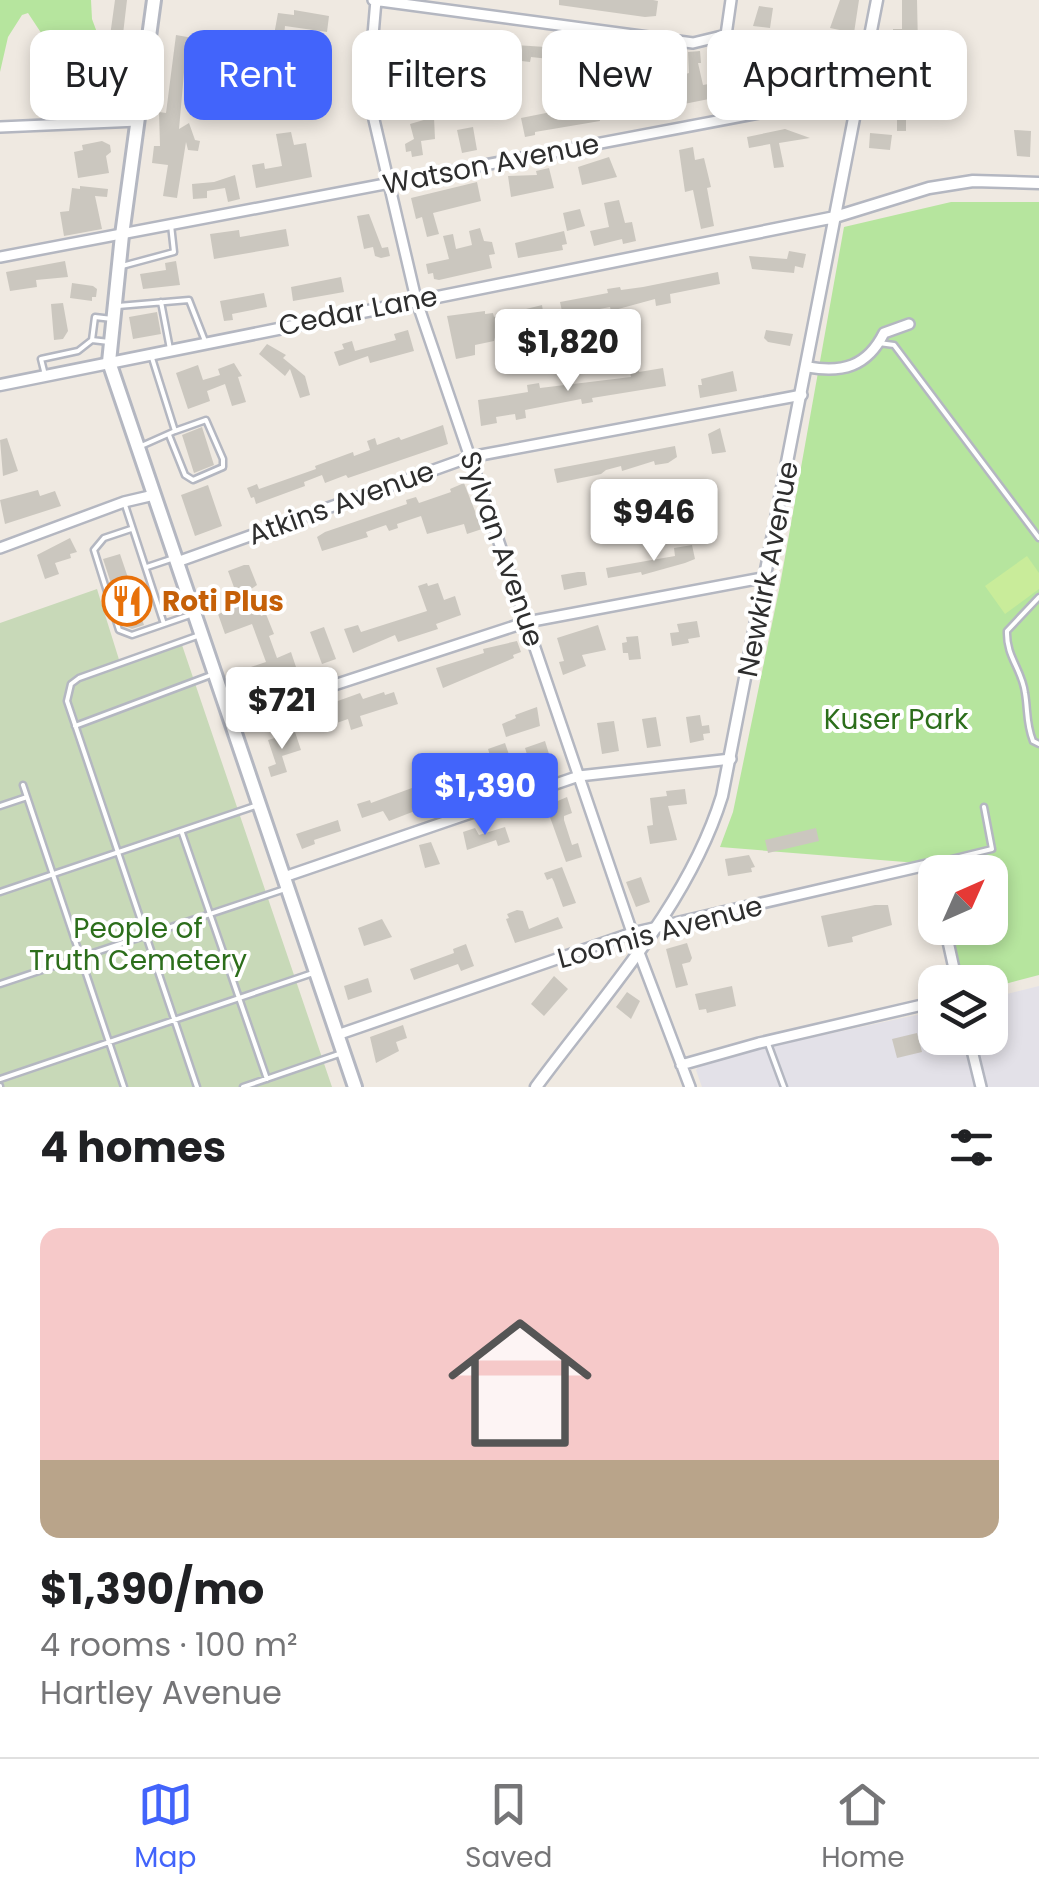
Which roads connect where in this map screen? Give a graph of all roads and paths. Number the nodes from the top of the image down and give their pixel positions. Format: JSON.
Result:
{"nodes":[{"id":1,"x":154,"y":0,"type":"edge"},
{"id":2,"x":374,"y":0,"type":"edge"},
{"id":3,"x":731,"y":0,"type":"edge"},
{"id":4,"x":877,"y":0,"type":"edge"},
{"id":5,"x":872,"y":30,"type":"edge"},
{"id":6,"x":722,"y":120,"type":"edge"},
{"id":7,"x":855,"y":120,"type":"edge"},
{"id":8,"x":138,"y":121,"type":"junction"},
{"id":9,"x":0,"y":126,"type":"edge"},
{"id":10,"x":389,"y":183,"type":"junction"},
{"id":11,"x":1039,"y":183,"type":"edge"},
{"id":12,"x":835,"y":217,"type":"junction"},
{"id":13,"x":170,"y":225,"type":"junction"},
{"id":14,"x":122,"y":235,"type":"junction"},
{"id":15,"x":0,"y":257,"type":"edge"},
{"id":16,"x":118,"y":267,"type":"junction"},
{"id":17,"x":416,"y":299,"type":"junction"},
{"id":18,"x":162,"y":302,"type":"junction"},
{"id":19,"x":113,"y":313,"type":"junction"},
{"id":20,"x":909,"y":324,"type":"dead end"},
{"id":21,"x":92,"y":340,"type":"junction"},
{"id":22,"x":110,"y":342,"type":"junction"},
{"id":23,"x":205,"y":342,"type":"junction"},
{"id":24,"x":879,"y":343,"type":"junction"},
{"id":25,"x":170,"y":350,"type":"junction"},
{"id":26,"x":78,"y":351,"type":"junction"},
{"id":27,"x":151,"y":354,"type":"junction"},
{"id":28,"x":109,"y":362,"type":"junction"},
{"id":29,"x":82,"y":368,"type":"junction"},
{"id":30,"x":808,"y":368,"type":"junction"},
{"id":31,"x":45,"y":376,"type":"junction"},
{"id":32,"x":0,"y":385,"type":"edge"},
{"id":33,"x":802,"y":395,"type":"junction"},
{"id":34,"x":172,"y":433,"type":"junction"},
{"id":35,"x":138,"y":447,"type":"junction"},
{"id":36,"x":470,"y":457,"type":"junction"},
{"id":37,"x":154,"y":494,"type":"junction"},
{"id":38,"x":124,"y":502,"type":"junction"},
{"id":39,"x":131,"y":529,"type":"junction"},
{"id":40,"x":1039,"y":538,"type":"edge"},
{"id":41,"x":0,"y":548,"type":"edge"},
{"id":42,"x":176,"y":559,"type":"junction"},
{"id":43,"x":144,"y":567,"type":"junction"},
{"id":44,"x":767,"y":577,"type":"junction"},
{"id":45,"x":1039,"y":597,"type":"edge"},
{"id":46,"x":194,"y":613,"type":"junction"},
{"id":47,"x":526,"y":622,"type":"junction"},
{"id":48,"x":164,"y":624,"type":"junction"},
{"id":49,"x":202,"y":634,"type":"junction"},
{"id":50,"x":215,"y":674,"type":"junction"},
{"id":51,"x":230,"y":719,"type":"junction"},
{"id":52,"x":75,"y":726,"type":"junction"},
{"id":53,"x":1039,"y":744,"type":"edge"},
{"id":54,"x":731,"y":759,"type":"junction"},
{"id":55,"x":579,"y":776,"type":"junction"},
{"id":56,"x":23,"y":786,"type":"dead end"},
{"id":57,"x":27,"y":797,"type":"junction"},
{"id":58,"x":259,"y":804,"type":"junction"},
{"id":59,"x":0,"y":806,"type":"edge"},
{"id":60,"x":984,"y":807,"type":"dead end"},
{"id":61,"x":182,"y":831,"type":"junction"},
{"id":62,"x":118,"y":854,"type":"junction"},
{"id":63,"x":968,"y":855,"type":"edge"},
{"id":64,"x":918,"y":867,"type":"edge"},
{"id":65,"x":53,"y":874,"type":"junction"},
{"id":66,"x":286,"y":883,"type":"junction"},
{"id":67,"x":0,"y":892,"type":"edge"},
{"id":68,"x":210,"y":914,"type":"junction"},
{"id":69,"x":654,"y":928,"type":"junction"},
{"id":70,"x":632,"y":933,"type":"junction"},
{"id":71,"x":146,"y":936,"type":"junction"},
{"id":72,"x":638,"y":950,"type":"junction"},
{"id":73,"x":81,"y":957,"type":"junction"},
{"id":74,"x":316,"y":972,"type":"junction"},
{"id":75,"x":0,"y":984,"type":"edge"},
{"id":76,"x":239,"y":997,"type":"junction"},
{"id":77,"x":918,"y":1006,"type":"edge"},
{"id":78,"x":174,"y":1019,"type":"junction"},
{"id":79,"x":337,"y":1034,"type":"junction"},
{"id":80,"x":108,"y":1040,"type":"junction"},
{"id":81,"x":767,"y":1041,"type":"junction"},
{"id":82,"x":343,"y":1052,"type":"junction"},
{"id":83,"x":973,"y":1055,"type":"edge"},
{"id":84,"x":682,"y":1065,"type":"junction"},
{"id":85,"x":0,"y":1072,"type":"edge"},
{"id":86,"x":267,"y":1079,"type":"junction"},
{"id":87,"x":1,"y":1083,"type":"edge"},
{"id":88,"x":124,"y":1087,"type":"edge"},
{"id":89,"x":197,"y":1087,"type":"edge"},
{"id":90,"x":243,"y":1087,"type":"edge"},
{"id":91,"x":355,"y":1087,"type":"edge"},
{"id":92,"x":536,"y":1087,"type":"edge"},
{"id":93,"x":690,"y":1087,"type":"edge"},
{"id":94,"x":784,"y":1087,"type":"edge"},
{"id":95,"x":980,"y":1087,"type":"edge"}],
"edges":[{"from":1,"to":8,"type":"main road"},
{"from":2,"to":3,"type":"street"},
{"from":2,"to":10,"type":"street","name":"Sylvan Avenue"},
{"from":4,"to":5,"type":"street","name":"Newkirk Avenue"},
{"from":6,"to":10,"type":"street","name":"Watson Avenue"},
{"from":7,"to":12,"type":"street","name":"Newkirk Avenue"},
{"from":8,"to":9,"type":"street"},
{"from":8,"to":14,"type":"main road"},
{"from":10,"to":13,"type":"street","name":"Watson Avenue"},
{"from":10,"to":17,"type":"street","name":"Sylvan Avenue"},
{"from":11,"to":12,"type":"street","name":"Cedar Lane"},
{"from":12,"to":17,"type":"street","name":"Cedar Lane"},
{"from":12,"to":30,"type":"street","name":"Newkirk Avenue"},
{"from":13,"to":14,"type":"street","name":"Watson Avenue"},
{"from":13,"to":16,"type":"lane"},
{"from":14,"to":15,"type":"street","name":"Watson Avenue"},
{"from":14,"to":16,"type":"main road"},
{"from":16,"to":19,"type":"main road"},
{"from":17,"to":23,"type":"street","name":"Cedar Lane"},
{"from":17,"to":36,"type":"street","name":"Sylvan Avenue"},
{"from":18,"to":19,"type":"lane"},
{"from":18,"to":23,"type":"lane"},
{"from":18,"to":25,"type":"lane"},
{"from":19,"to":21,"type":"lane"},
{"from":19,"to":22,"type":"main road"},
{"from":20,"to":24,"type":"street"},
{"from":21,"to":22,"type":"lane"},
{"from":21,"to":26,"type":"lane"},
{"from":22,"to":28,"type":"main road"},
{"from":23,"to":25,"type":"street","name":"Cedar Lane"},
{"from":24,"to":30,"type":"street"},
{"from":24,"to":40,"type":"lane"},
{"from":25,"to":27,"type":"street","name":"Cedar Lane"},
{"from":26,"to":29,"type":"lane"},
{"from":26,"to":31,"type":"lane"},
{"from":27,"to":28,"type":"street","name":"Cedar Lane"},
{"from":27,"to":34,"type":"lane"},
{"from":28,"to":29,"type":"street","name":"Cedar Lane"},
{"from":28,"to":35,"type":"main road"},
{"from":29,"to":31,"type":"street","name":"Cedar Lane"},
{"from":30,"to":33,"type":"street","name":"Newkirk Avenue"},
{"from":31,"to":32,"type":"street","name":"Cedar Lane"},
{"from":33,"to":36,"type":"street","name":"Atkins Avenue"},
{"from":33,"to":44,"type":"street","name":"Newkirk Avenue"},
{"from":34,"to":34,"type":"lane"},
{"from":34,"to":35,"type":"lane"},
{"from":35,"to":37,"type":"main road"},
{"from":36,"to":42,"type":"street","name":"Atkins Avenue"},
{"from":36,"to":47,"type":"street","name":"Sylvan Avenue"},
{"from":37,"to":38,"type":"street"},
{"from":37,"to":42,"type":"main road"},
{"from":38,"to":39,"type":"lane"},
{"from":38,"to":41,"type":"street"},
{"from":39,"to":43,"type":"lane"},
{"from":39,"to":48,"type":"lane"},
{"from":42,"to":43,"type":"lane"},
{"from":42,"to":46,"type":"main road"},
{"from":43,"to":48,"type":"lane"},
{"from":44,"to":47,"type":"street"},
{"from":44,"to":54,"type":"street","name":"Newkirk Avenue"},
{"from":45,"to":53,"type":"lane"},
{"from":46,"to":48,"type":"lane"},
{"from":46,"to":49,"type":"main road"},
{"from":47,"to":51,"type":"street"},
{"from":47,"to":55,"type":"street","name":"Sylvan Avenue"},
{"from":49,"to":50,"type":"main road"},
{"from":49,"to":52,"type":"lane"},
{"from":50,"to":51,"type":"main road"},
{"from":50,"to":52,"type":"lane"},
{"from":51,"to":58,"type":"main road"},
{"from":52,"to":62,"type":"lane"},
{"from":54,"to":55,"type":"street"},
{"from":54,"to":69,"type":"street","name":"Newkirk Avenue"},
{"from":55,"to":66,"type":"street"},
{"from":55,"to":70,"type":"street","name":"Sylvan Avenue"},
{"from":56,"to":57,"type":"lane"},
{"from":57,"to":59,"type":"lane"},
{"from":57,"to":65,"type":"lane"},
{"from":58,"to":61,"type":"lane"},
{"from":58,"to":66,"type":"main road"},
{"from":60,"to":63,"type":"lane"},
{"from":61,"to":62,"type":"lane"},
{"from":61,"to":68,"type":"lane"},
{"from":62,"to":65,"type":"lane"},
{"from":62,"to":71,"type":"lane"},
{"from":64,"to":69,"type":"street","name":"Loomis Avenue"},
{"from":65,"to":67,"type":"lane"},
{"from":65,"to":73,"type":"lane"},
{"from":66,"to":68,"type":"lane"},
{"from":66,"to":74,"type":"main road"},
{"from":68,"to":71,"type":"lane"},
{"from":68,"to":76,"type":"lane"},
{"from":69,"to":70,"type":"street","name":"Loomis Avenue"},
{"from":69,"to":72,"type":"street","name":"Newkirk Avenue"},
{"from":70,"to":72,"type":"street","name":"Sylvan Avenue"},
{"from":70,"to":79,"type":"street","name":"Loomis Avenue"},
{"from":71,"to":73,"type":"lane"},
{"from":71,"to":78,"type":"lane"},
{"from":72,"to":84,"type":"street","name":"Sylvan Avenue"},
{"from":72,"to":92,"type":"street","name":"Newkirk Avenue"},
{"from":73,"to":75,"type":"lane"},
{"from":73,"to":80,"type":"lane"},
{"from":74,"to":76,"type":"lane"},
{"from":74,"to":79,"type":"main road"},
{"from":76,"to":78,"type":"lane"},
{"from":76,"to":86,"type":"lane"},
{"from":77,"to":81,"type":"street"},
{"from":78,"to":80,"type":"lane"},
{"from":78,"to":89,"type":"lane"},
{"from":79,"to":82,"type":"main road"},
{"from":80,"to":87,"type":"lane"},
{"from":80,"to":88,"type":"lane"},
{"from":81,"to":84,"type":"street"},
{"from":81,"to":94,"type":"lane"},
{"from":82,"to":86,"type":"lane"},
{"from":82,"to":91,"type":"main road"},
{"from":83,"to":95,"type":"street"},
{"from":84,"to":93,"type":"street","name":"Sylvan Avenue"},
{"from":85,"to":87,"type":"lane"},
{"from":86,"to":90,"type":"lane"}]}
